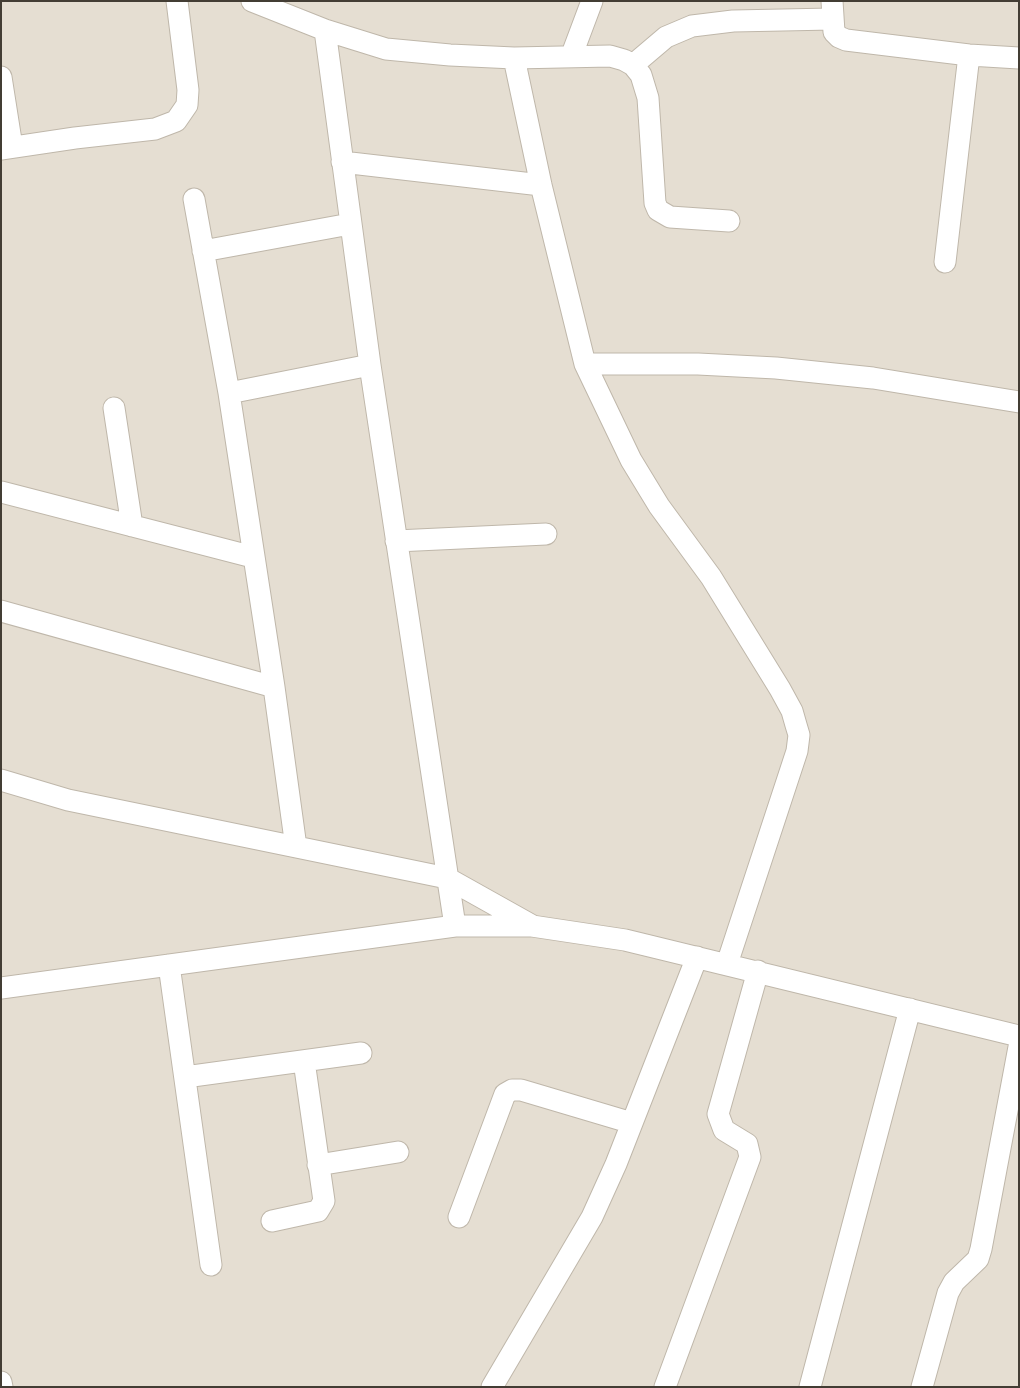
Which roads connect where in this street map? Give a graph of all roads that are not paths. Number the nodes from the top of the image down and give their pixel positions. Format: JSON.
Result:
{"nodes":[{"id":1,"x":177,"y":1,"type":"edge"},
{"id":2,"x":252,"y":1,"type":"edge"},
{"id":3,"x":592,"y":1,"type":"edge"},
{"id":4,"x":832,"y":10,"type":"edge"},
{"id":5,"x":325,"y":30,"type":"junction"},
{"id":6,"x":968,"y":55,"type":"junction"},
{"id":7,"x":571,"y":57,"type":"junction"},
{"id":8,"x":514,"y":58,"type":"junction"},
{"id":9,"x":1019,"y":58,"type":"edge"},
{"id":10,"x":633,"y":65,"type":"junction"},
{"id":11,"x":1,"y":77,"type":"edge"},
{"id":12,"x":7,"y":148,"type":"edge"},
{"id":13,"x":342,"y":162,"type":"junction"},
{"id":14,"x":541,"y":184,"type":"junction"},
{"id":15,"x":194,"y":199,"type":"dead end"},
{"id":16,"x":729,"y":221,"type":"dead end"},
{"id":17,"x":350,"y":224,"type":"junction"},
{"id":18,"x":203,"y":251,"type":"junction"},
{"id":19,"x":945,"y":262,"type":"dead end"},
{"id":20,"x":585,"y":364,"type":"junction"},
{"id":21,"x":370,"y":365,"type":"junction"},
{"id":22,"x":228,"y":393,"type":"junction"},
{"id":23,"x":1019,"y":402,"type":"edge"},
{"id":24,"x":114,"y":408,"type":"dead end"},
{"id":25,"x":1,"y":492,"type":"edge"},
{"id":26,"x":132,"y":526,"type":"junction"},
{"id":27,"x":546,"y":534,"type":"dead end"},
{"id":28,"x":396,"y":541,"type":"junction"},
{"id":29,"x":253,"y":557,"type":"junction"},
{"id":30,"x":1,"y":611,"type":"edge"},
{"id":31,"x":274,"y":687,"type":"junction"},
{"id":32,"x":1,"y":780,"type":"edge"},
{"id":33,"x":296,"y":848,"type":"junction"},
{"id":34,"x":447,"y":878,"type":"junction"},
{"id":35,"x":455,"y":926,"type":"junction"},
{"id":36,"x":532,"y":926,"type":"junction"},
{"id":37,"x":697,"y":957,"type":"junction"},
{"id":38,"x":727,"y":964,"type":"junction"},
{"id":39,"x":169,"y":965,"type":"junction"},
{"id":40,"x":758,"y":971,"type":"junction"},
{"id":41,"x":1,"y":988,"type":"edge"},
{"id":42,"x":910,"y":1009,"type":"junction"},
{"id":43,"x":1019,"y":1036,"type":"edge"},
{"id":44,"x":1019,"y":1047,"type":"edge"},
{"id":45,"x":361,"y":1053,"type":"dead end"},
{"id":46,"x":304,"y":1061,"type":"junction"},
{"id":47,"x":185,"y":1078,"type":"junction"},
{"id":48,"x":632,"y":1123,"type":"junction"},
{"id":49,"x":398,"y":1152,"type":"dead end"},
{"id":50,"x":318,"y":1165,"type":"junction"},
{"id":51,"x":459,"y":1217,"type":"dead end"},
{"id":52,"x":272,"y":1221,"type":"dead end"},
{"id":53,"x":211,"y":1265,"type":"dead end"},
{"id":54,"x":1,"y":1382,"type":"edge"},
{"id":55,"x":498,"y":1384,"type":"edge"},
{"id":56,"x":814,"y":1386,"type":"edge"},
{"id":57,"x":2,"y":1387,"type":"edge"},
{"id":58,"x":665,"y":1387,"type":"edge"},
{"id":59,"x":922,"y":1387,"type":"edge"}],
"edges":[{"from":1,"to":12,"type":"street"},
{"from":2,"to":5,"type":"street"},
{"from":3,"to":7,"type":"street"},
{"from":4,"to":6,"type":"street"},
{"from":4,"to":10,"type":"street"},
{"from":5,"to":8,"type":"street"},
{"from":5,"to":13,"type":"street"},
{"from":6,"to":9,"type":"street"},
{"from":6,"to":19,"type":"street"},
{"from":7,"to":8,"type":"street"},
{"from":7,"to":10,"type":"street"},
{"from":8,"to":14,"type":"street"},
{"from":10,"to":16,"type":"street"},
{"from":11,"to":12,"type":"street"},
{"from":13,"to":14,"type":"street"},
{"from":13,"to":17,"type":"street"},
{"from":14,"to":20,"type":"street"},
{"from":15,"to":18,"type":"street"},
{"from":17,"to":18,"type":"street"},
{"from":17,"to":21,"type":"street"},
{"from":18,"to":22,"type":"street"},
{"from":20,"to":23,"type":"street"},
{"from":20,"to":38,"type":"street"},
{"from":21,"to":22,"type":"street"},
{"from":21,"to":28,"type":"street"},
{"from":22,"to":29,"type":"street"},
{"from":24,"to":26,"type":"street"},
{"from":25,"to":26,"type":"street"},
{"from":26,"to":29,"type":"street"},
{"from":27,"to":28,"type":"street"},
{"from":28,"to":34,"type":"street"},
{"from":29,"to":31,"type":"street"},
{"from":30,"to":31,"type":"street"},
{"from":31,"to":33,"type":"street"},
{"from":32,"to":33,"type":"street"},
{"from":33,"to":34,"type":"street"},
{"from":34,"to":35,"type":"street"},
{"from":34,"to":36,"type":"street"},
{"from":35,"to":36,"type":"street"},
{"from":35,"to":39,"type":"street"},
{"from":36,"to":37,"type":"street"},
{"from":37,"to":38,"type":"street"},
{"from":37,"to":48,"type":"street"},
{"from":38,"to":40,"type":"street"},
{"from":39,"to":41,"type":"street"},
{"from":39,"to":47,"type":"street"},
{"from":40,"to":42,"type":"street"},
{"from":40,"to":58,"type":"street"},
{"from":42,"to":43,"type":"street"},
{"from":42,"to":56,"type":"street"},
{"from":44,"to":59,"type":"street"},
{"from":45,"to":46,"type":"street"},
{"from":46,"to":47,"type":"street"},
{"from":46,"to":50,"type":"street"},
{"from":47,"to":53,"type":"street"},
{"from":48,"to":51,"type":"street"},
{"from":48,"to":55,"type":"street"},
{"from":49,"to":50,"type":"street"},
{"from":50,"to":52,"type":"street"},
{"from":54,"to":57,"type":"street"}]}
